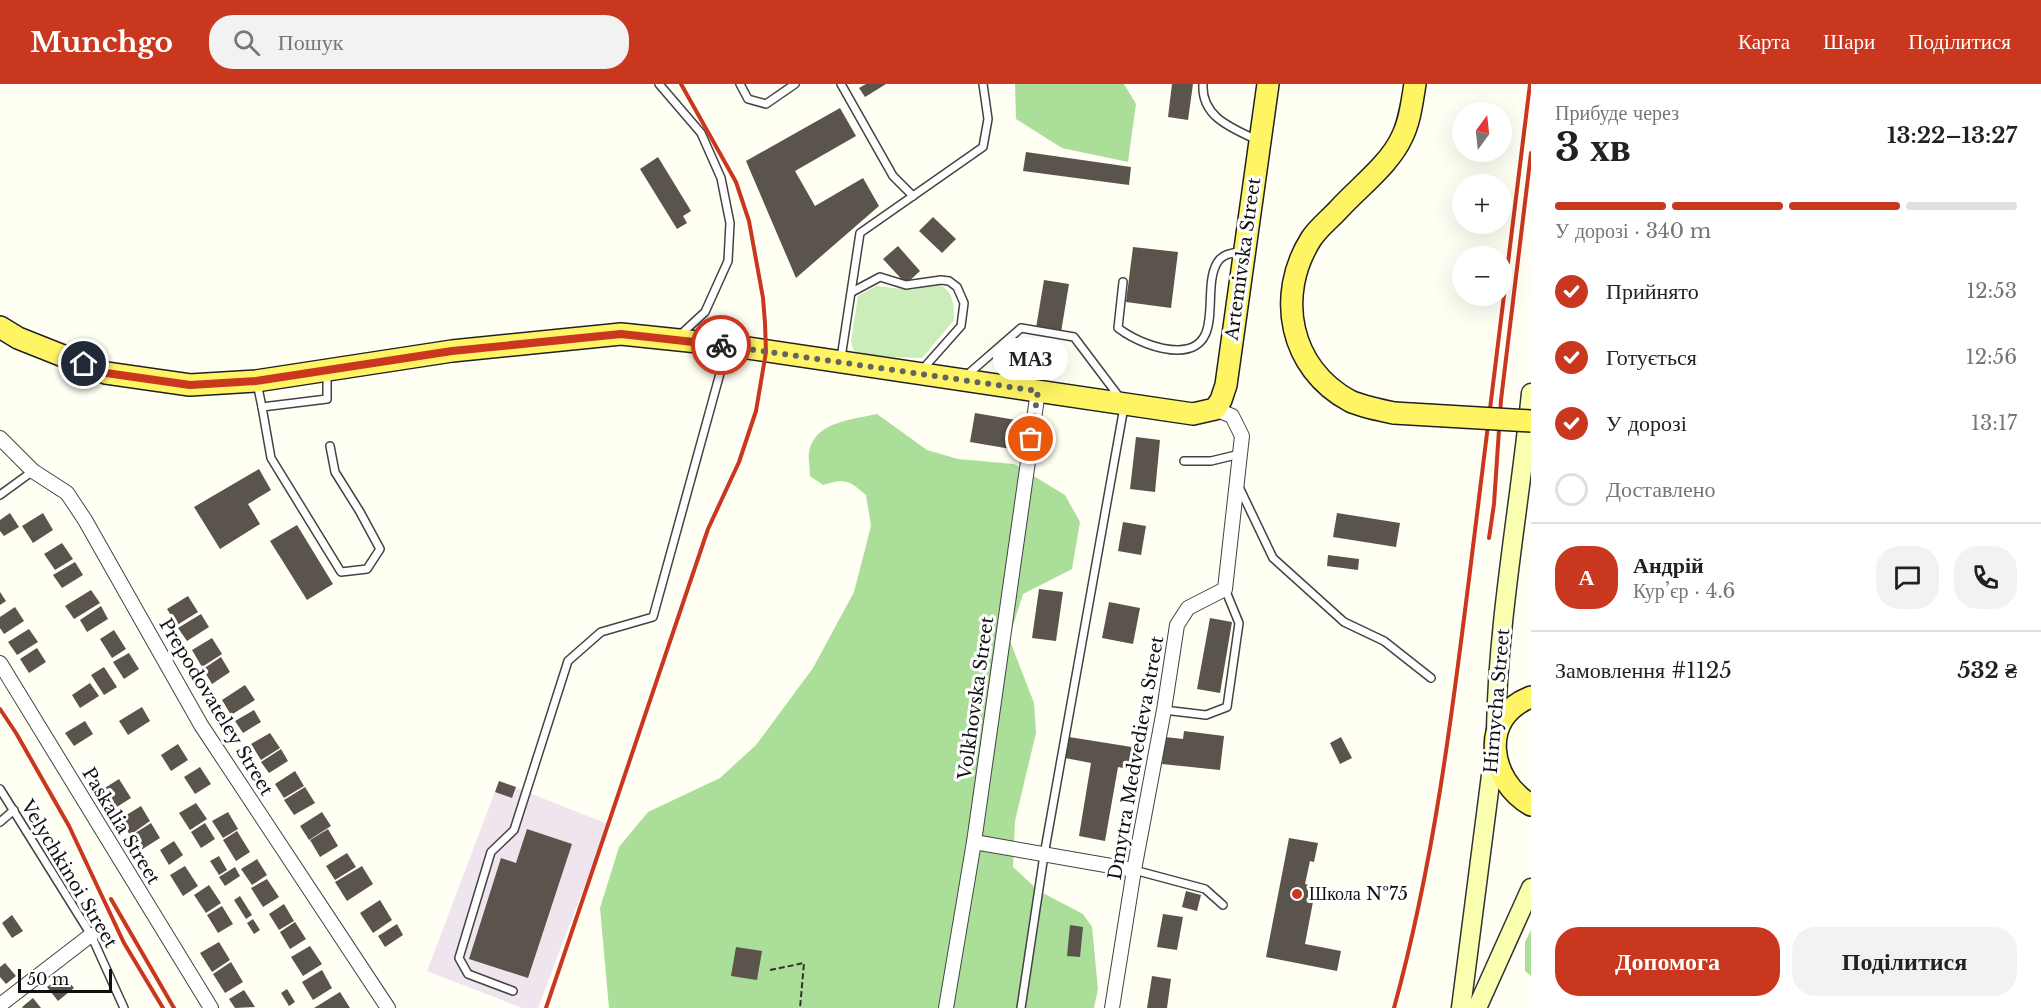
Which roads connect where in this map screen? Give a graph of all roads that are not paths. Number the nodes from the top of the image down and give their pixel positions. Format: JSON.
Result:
{"nodes":[{"id":1,"x":659,"y":84,"type":"edge"},
{"id":2,"x":740,"y":84,"type":"edge"},
{"id":3,"x":795,"y":84,"type":"edge"},
{"id":4,"x":841,"y":84,"type":"edge"},
{"id":5,"x":983,"y":84,"type":"edge"},
{"id":6,"x":1203,"y":84,"type":"edge"},
{"id":7,"x":1268,"y":84,"type":"edge"},
{"id":8,"x":1415,"y":84,"type":"edge"},
{"id":9,"x":1259,"y":141,"type":"junction"},
{"id":10,"x":914,"y":196,"type":"junction"},
{"id":11,"x":1244,"y":251,"type":"junction"},
{"id":12,"x":1123,"y":282,"type":"dead end"},
{"id":13,"x":852,"y":292,"type":"junction"},
{"id":14,"x":0,"y":327,"type":"edge"},
{"id":15,"x":675,"y":340,"type":"junction"},
{"id":16,"x":727,"y":345,"type":"junction"},
{"id":17,"x":840,"y":364,"type":"junction"},
{"id":18,"x":327,"y":369,"type":"junction"},
{"id":19,"x":917,"y":375,"type":"junction"},
{"id":20,"x":256,"y":381,"type":"junction"},
{"id":21,"x":961,"y":381,"type":"junction"},
{"id":22,"x":1038,"y":391,"type":"junction"},
{"id":23,"x":1531,"y":393,"type":"edge"},
{"id":24,"x":1125,"y":405,"type":"junction"},
{"id":25,"x":262,"y":407,"type":"junction"},
{"id":26,"x":1215,"y":410,"type":"junction"},
{"id":27,"x":1531,"y":421,"type":"edge"},
{"id":28,"x":0,"y":438,"type":"edge"},
{"id":29,"x":330,"y":446,"type":"dead end"},
{"id":30,"x":1240,"y":454,"type":"junction"},
{"id":31,"x":1184,"y":461,"type":"dead end"},
{"id":32,"x":33,"y":471,"type":"junction"},
{"id":33,"x":1237,"y":482,"type":"junction"},
{"id":34,"x":0,"y":495,"type":"edge"},
{"id":35,"x":1225,"y":589,"type":"junction"},
{"id":36,"x":0,"y":663,"type":"edge"},
{"id":37,"x":1431,"y":678,"type":"dead end"},
{"id":38,"x":1531,"y":697,"type":"edge"},
{"id":39,"x":1164,"y":711,"type":"junction"},
{"id":40,"x":1495,"y":739,"type":"junction"},
{"id":41,"x":0,"y":789,"type":"edge"},
{"id":42,"x":1531,"y":805,"type":"edge"},
{"id":43,"x":14,"y":810,"type":"junction"},
{"id":44,"x":0,"y":822,"type":"edge"},
{"id":45,"x":974,"y":842,"type":"junction"},
{"id":46,"x":1044,"y":855,"type":"junction"},
{"id":47,"x":1134,"y":870,"type":"junction"},
{"id":48,"x":1531,"y":888,"type":"edge"},
{"id":49,"x":1223,"y":905,"type":"dead end"},
{"id":50,"x":91,"y":935,"type":"junction"},
{"id":51,"x":513,"y":991,"type":"dead end"},
{"id":52,"x":0,"y":1005,"type":"edge"},
{"id":53,"x":124,"y":1008,"type":"edge"},
{"id":54,"x":211,"y":1008,"type":"edge"},
{"id":55,"x":388,"y":1008,"type":"edge"},
{"id":56,"x":946,"y":1008,"type":"edge"},
{"id":57,"x":1021,"y":1008,"type":"edge"},
{"id":58,"x":1112,"y":1008,"type":"edge"},
{"id":59,"x":1461,"y":1008,"type":"edge"},
{"id":60,"x":1477,"y":1008,"type":"edge"}],
"edges":[{"from":1,"to":15,"type":"lane"},
{"from":2,"to":3,"type":"lane"},
{"from":4,"to":10,"type":"lane"},
{"from":5,"to":10,"type":"lane"},
{"from":6,"to":9,"type":"lane"},
{"from":7,"to":9,"type":"main road","name":"Artemivska Street"},
{"from":8,"to":27,"type":"main road","bridge":true},
{"from":9,"to":11,"type":"main road","name":"Artemivska Street"},
{"from":10,"to":13,"type":"lane"},
{"from":11,"to":12,"type":"lane"},
{"from":11,"to":26,"type":"main road","name":"Artemivska Street"},
{"from":13,"to":17,"type":"lane"},
{"from":13,"to":19,"type":"lane"},
{"from":14,"to":20,"type":"main road"},
{"from":15,"to":16,"type":"main road"},
{"from":15,"to":18,"type":"main road"},
{"from":16,"to":17,"type":"main road"},
{"from":16,"to":51,"type":"lane"},
{"from":17,"to":19,"type":"main road"},
{"from":18,"to":20,"type":"main road"},
{"from":18,"to":25,"type":"lane"},
{"from":19,"to":21,"type":"main road"},
{"from":20,"to":25,"type":"lane"},
{"from":21,"to":22,"type":"main road"},
{"from":21,"to":24,"type":"lane"},
{"from":22,"to":24,"type":"main road"},
{"from":22,"to":45,"type":"street","name":"Volkhovska Street"},
{"from":23,"to":40,"type":"main road","name":"Hirnycha Street"},
{"from":24,"to":26,"type":"main road"},
{"from":24,"to":46,"type":"lane"},
{"from":25,"to":29,"type":"lane"},
{"from":26,"to":30,"type":"street"},
{"from":28,"to":32,"type":"street","name":"Prepodovateley Street"},
{"from":30,"to":31,"type":"lane"},
{"from":30,"to":33,"type":"street"},
{"from":32,"to":34,"type":"lane"},
{"from":32,"to":55,"type":"street","name":"Prepodovateley Street"},
{"from":33,"to":35,"type":"street"},
{"from":33,"to":37,"type":"lane"},
{"from":35,"to":39,"type":"street","name":"Dmytra Medvedieva Street"},
{"from":35,"to":39,"type":"lane"},
{"from":36,"to":54,"type":"street","name":"Paskalia Street"},
{"from":38,"to":40,"type":"main road"},
{"from":39,"to":47,"type":"street","name":"Dmytra Medvedieva Street"},
{"from":40,"to":42,"type":"main road"},
{"from":40,"to":59,"type":"main road","name":"Hirnycha Street"},
{"from":41,"to":43,"type":"lane","name":"Velychkinoi Street"},
{"from":43,"to":44,"type":"lane"},
{"from":43,"to":50,"type":"lane","name":"Velychkinoi Street"},
{"from":45,"to":46,"type":"street"},
{"from":45,"to":56,"type":"street","name":"Volkhovska Street"},
{"from":46,"to":47,"type":"street"},
{"from":46,"to":57,"type":"lane"},
{"from":47,"to":49,"type":"lane"},
{"from":47,"to":58,"type":"street","name":"Dmytra Medvedieva Street"},
{"from":48,"to":60,"type":"main road"},
{"from":50,"to":52,"type":"street"},
{"from":50,"to":53,"type":"lane","name":"Velychkinoi Street"}]}
